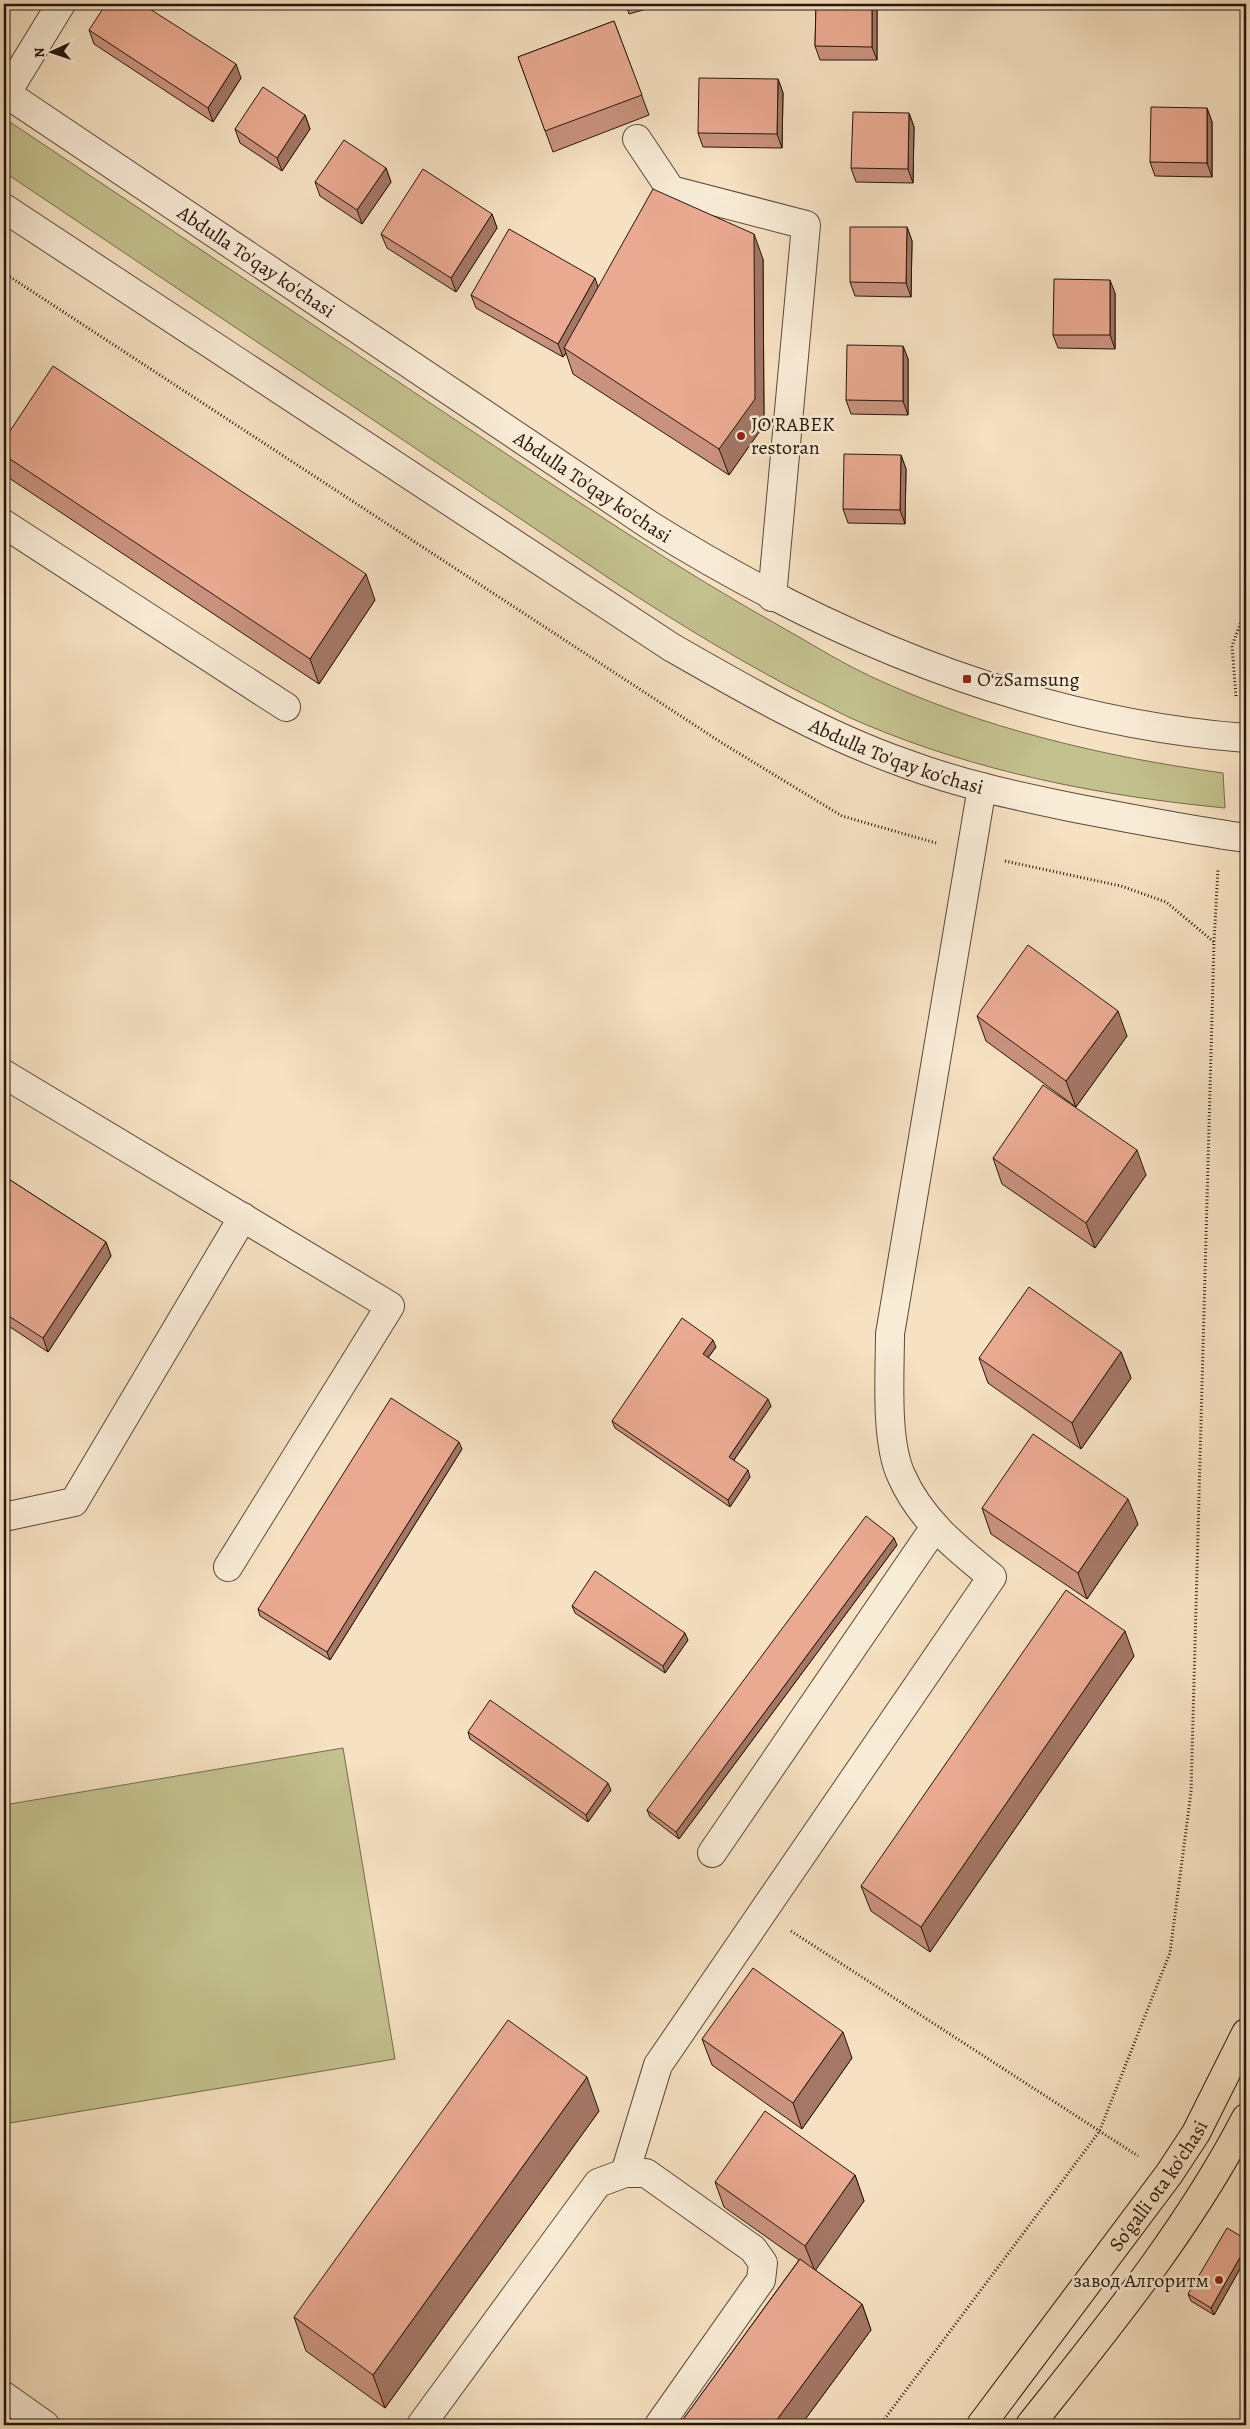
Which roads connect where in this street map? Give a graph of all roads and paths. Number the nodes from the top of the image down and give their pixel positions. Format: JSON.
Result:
{"nodes":[{"id":1,"x":62,"y":4,"type":"edge"},
{"id":2,"x":5,"y":93,"type":"edge"},
{"id":3,"x":637,"y":139,"type":"dead end"},
{"id":4,"x":4,"y":208,"type":"edge"},
{"id":5,"x":4,"y":524,"type":"edge"},
{"id":6,"x":772,"y":597,"type":"junction"},
{"id":7,"x":1246,"y":608,"type":"edge"},
{"id":8,"x":1236,"y":696,"type":"dead end"},
{"id":9,"x":286,"y":706,"type":"dead end"},
{"id":10,"x":1244,"y":741,"type":"edge"},
{"id":11,"x":982,"y":787,"type":"junction"},
{"id":12,"x":1241,"y":832,"type":"edge"},
{"id":13,"x":1218,"y":866,"type":"dead end"},
{"id":14,"x":4,"y":1074,"type":"edge"},
{"id":15,"x":243,"y":1217,"type":"junction"},
{"id":16,"x":4,"y":1517,"type":"edge"},
{"id":17,"x":935,"y":1527,"type":"junction"},
{"id":18,"x":228,"y":1567,"type":"dead end"},
{"id":19,"x":712,"y":1853,"type":"dead end"},
{"id":20,"x":762,"y":1912,"type":"junction"},
{"id":21,"x":1246,"y":2033,"type":"edge"},
{"id":22,"x":1246,"y":2118,"type":"edge"},
{"id":23,"x":1099,"y":2132,"type":"junction"},
{"id":24,"x":625,"y":2173,"type":"junction"},
{"id":25,"x":1169,"y":2174,"type":"junction"},
{"id":26,"x":4,"y":2396,"type":"edge"},
{"id":27,"x":45,"y":2425,"type":"edge"},
{"id":28,"x":421,"y":2425,"type":"edge"},
{"id":29,"x":659,"y":2425,"type":"edge"},
{"id":30,"x":880,"y":2425,"type":"edge"},
{"id":31,"x":981,"y":2425,"type":"edge"},
{"id":32,"x":1030,"y":2425,"type":"edge"}],
"edges":[{"from":1,"to":2,"type":"street"},
{"from":2,"to":6,"type":"street","name":"Abdulla To'qay ko'chasi"},
{"from":3,"to":6,"type":"street"},
{"from":4,"to":11,"type":"street","name":"Abdulla To'qay ko'chasi"},
{"from":5,"to":9,"type":"street"},
{"from":6,"to":10,"type":"street","name":"Abdulla To'qay ko'chasi"},
{"from":7,"to":8,"type":"path"},
{"from":11,"to":12,"type":"street","name":"Abdulla To'qay ko'chasi"},
{"from":11,"to":17,"type":"street"},
{"from":13,"to":23,"type":"path"},
{"from":14,"to":15,"type":"street"},
{"from":15,"to":16,"type":"street"},
{"from":15,"to":18,"type":"street"},
{"from":17,"to":19,"type":"street"},
{"from":17,"to":20,"type":"street"},
{"from":20,"to":23,"type":"path"},
{"from":20,"to":24,"type":"street"},
{"from":21,"to":25,"type":"main road","name":"So'galli ota ko'chasi"},
{"from":22,"to":32,"type":"main road","name":"So'galli ota ko'chasi"},
{"from":23,"to":25,"type":"path"},
{"from":23,"to":30,"type":"path"},
{"from":24,"to":28,"type":"street"},
{"from":24,"to":29,"type":"street"},
{"from":25,"to":31,"type":"main road","name":"So'galli ota ko'chasi"},
{"from":26,"to":27,"type":"street"}]}
